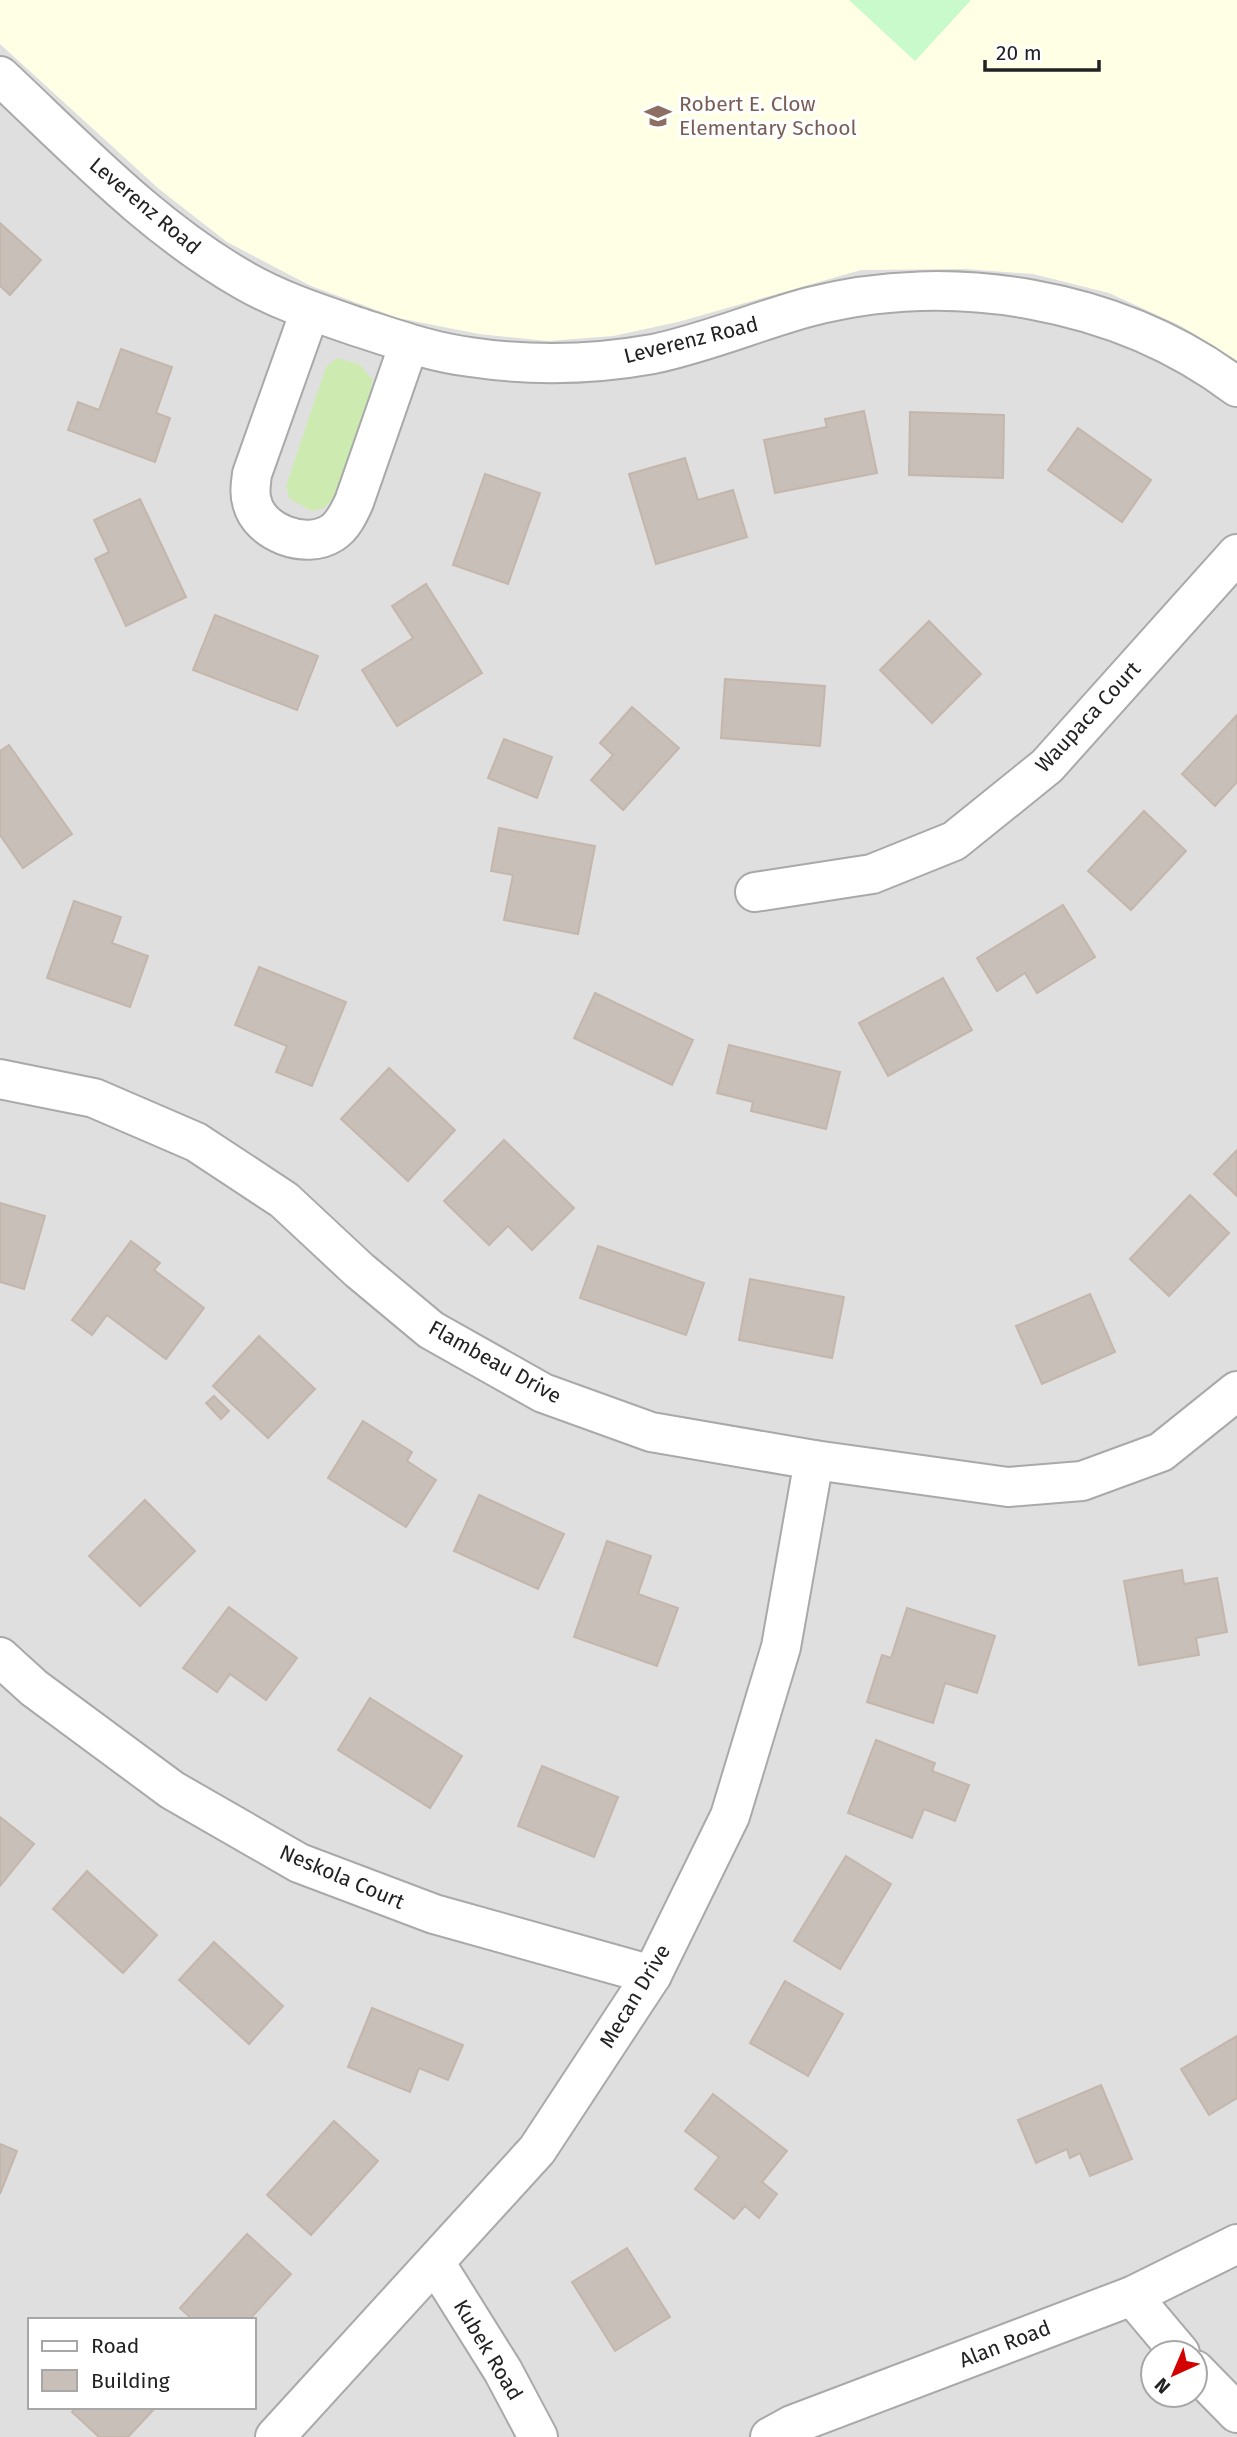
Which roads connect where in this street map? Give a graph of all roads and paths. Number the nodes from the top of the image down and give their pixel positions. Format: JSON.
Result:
{"nodes":[{"id":1,"x":0,"y":76,"type":"edge"},
{"id":2,"x":310,"y":311,"type":"junction"},
{"id":3,"x":409,"y":344,"type":"junction"},
{"id":4,"x":1237,"y":387,"type":"edge"},
{"id":5,"x":1237,"y":554,"type":"edge"},
{"id":6,"x":755,"y":892,"type":"dead end"},
{"id":7,"x":0,"y":1079,"type":"edge"},
{"id":8,"x":1237,"y":1391,"type":"edge"},
{"id":9,"x":814,"y":1460,"type":"junction"},
{"id":10,"x":0,"y":1657,"type":"edge"},
{"id":11,"x":652,"y":1975,"type":"junction"},
{"id":12,"x":1237,"y":2244,"type":"edge"},
{"id":13,"x":436,"y":2264,"type":"junction"},
{"id":14,"x":1132,"y":2296,"type":"junction"},
{"id":15,"x":1168,"y":2339,"type":"edge"},
{"id":16,"x":1209,"y":2384,"type":"edge"},
{"id":17,"x":1237,"y":2413,"type":"edge"},
{"id":18,"x":275,"y":2437,"type":"edge"},
{"id":19,"x":538,"y":2437,"type":"edge"},
{"id":20,"x":769,"y":2437,"type":"edge"}],
"edges":[{"from":1,"to":2,"type":"street","name":"Leverenz Road"},
{"from":2,"to":3,"type":"street","name":"Leverenz Road"},
{"from":2,"to":3,"type":"street"},
{"from":3,"to":4,"type":"street","name":"Leverenz Road"},
{"from":5,"to":6,"type":"street","name":"Waupaca Court"},
{"from":7,"to":9,"type":"street","name":"Flambeau Drive"},
{"from":8,"to":9,"type":"street","name":"Flambeau Drive"},
{"from":9,"to":11,"type":"street","name":"Mecan Drive"},
{"from":10,"to":11,"type":"street","name":"Neskola Court"},
{"from":11,"to":13,"type":"street","name":"Mecan Drive"},
{"from":12,"to":14,"type":"street","name":"Alan Road"},
{"from":13,"to":18,"type":"street","name":"Mecan Drive"},
{"from":13,"to":19,"type":"street","name":"Kubek Road"},
{"from":14,"to":15,"type":"street"},
{"from":14,"to":20,"type":"street","name":"Alan Road"},
{"from":16,"to":17,"type":"street"}]}
